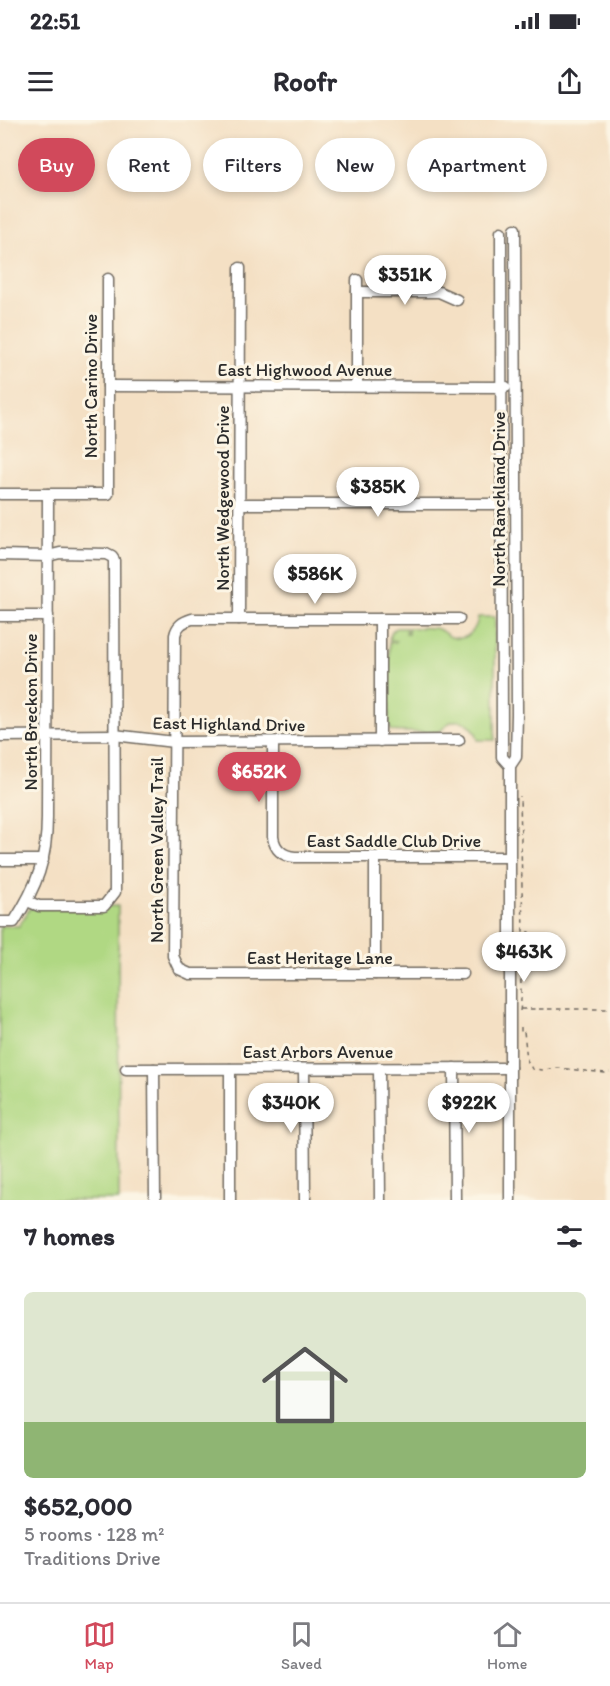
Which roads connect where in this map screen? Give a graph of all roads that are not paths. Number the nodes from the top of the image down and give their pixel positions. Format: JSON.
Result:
{"nodes":[{"id":1,"x":515,"y":229,"type":"dead end"},
{"id":2,"x":501,"y":232,"type":"dead end"},
{"id":3,"x":240,"y":268,"type":"dead end"},
{"id":4,"x":108,"y":279,"type":"dead end"},
{"id":5,"x":357,"y":280,"type":"dead end"},
{"id":6,"x":357,"y":292,"type":"junction"},
{"id":7,"x":457,"y":300,"type":"dead end"},
{"id":8,"x":108,"y":386,"type":"junction"},
{"id":9,"x":240,"y":386,"type":"junction"},
{"id":10,"x":357,"y":386,"type":"junction"},
{"id":11,"x":502,"y":387,"type":"junction"},
{"id":12,"x":516,"y":387,"type":"junction"},
{"id":13,"x":0,"y":494,"type":"edge"},
{"id":14,"x":48,"y":494,"type":"junction"},
{"id":15,"x":516,"y":503,"type":"junction"},
{"id":16,"x":240,"y":504,"type":"junction"},
{"id":17,"x":501,"y":504,"type":"junction"},
{"id":18,"x":0,"y":555,"type":"edge"},
{"id":19,"x":48,"y":555,"type":"junction"},
{"id":20,"x":0,"y":616,"type":"edge"},
{"id":21,"x":48,"y":616,"type":"junction"},
{"id":22,"x":380,"y":619,"type":"junction"},
{"id":23,"x":459,"y":619,"type":"dead end"},
{"id":24,"x":239,"y":620,"type":"junction"},
{"id":25,"x":114,"y":735,"type":"junction"},
{"id":26,"x":0,"y":736,"type":"edge"},
{"id":27,"x":47,"y":736,"type":"junction"},
{"id":28,"x":380,"y":741,"type":"junction"},
{"id":29,"x":459,"y":741,"type":"dead end"},
{"id":30,"x":174,"y":742,"type":"junction"},
{"id":31,"x":273,"y":742,"type":"junction"},
{"id":32,"x":510,"y":766,"type":"junction"},
{"id":33,"x":375,"y":857,"type":"junction"},
{"id":34,"x":509,"y":857,"type":"junction"},
{"id":35,"x":0,"y":860,"type":"edge"},
{"id":36,"x":43,"y":860,"type":"junction"},
{"id":37,"x":27,"y":901,"type":"junction"},
{"id":38,"x":0,"y":922,"type":"edge"},
{"id":39,"x":179,"y":969,"type":"joint"},
{"id":40,"x":375,"y":974,"type":"junction"},
{"id":41,"x":463,"y":974,"type":"dead end"},
{"id":42,"x":379,"y":1068,"type":"junction"},
{"id":43,"x":454,"y":1068,"type":"junction"},
{"id":44,"x":510,"y":1068,"type":"junction"},
{"id":45,"x":126,"y":1069,"type":"dead end"},
{"id":46,"x":154,"y":1069,"type":"junction"},
{"id":47,"x":230,"y":1069,"type":"junction"},
{"id":48,"x":304,"y":1069,"type":"junction"},
{"id":49,"x":155,"y":1200,"type":"edge"},
{"id":50,"x":230,"y":1200,"type":"edge"},
{"id":51,"x":305,"y":1200,"type":"edge"},
{"id":52,"x":380,"y":1200,"type":"edge"},
{"id":53,"x":455,"y":1200,"type":"edge"},
{"id":54,"x":510,"y":1200,"type":"edge"}],
"edges":[{"from":1,"to":12,"type":"street","name":"North Ranchland Drive"},
{"from":2,"to":11,"type":"street","name":"North Ranchland Drive"},
{"from":3,"to":9,"type":"street","name":"North Wedgewood Drive"},
{"from":4,"to":8,"type":"street","name":"North Carino Drive"},
{"from":5,"to":6,"type":"street"},
{"from":6,"to":7,"type":"street"},
{"from":6,"to":10,"type":"street"},
{"from":8,"to":9,"type":"street","name":"East Highwood Avenue"},
{"from":8,"to":14,"type":"street","name":"North Carino Drive"},
{"from":9,"to":10,"type":"street","name":"East Highwood Avenue"},
{"from":9,"to":16,"type":"street","name":"North Wedgewood Drive"},
{"from":10,"to":11,"type":"street","name":"East Highwood Avenue"},
{"from":11,"to":12,"type":"street","name":"East Highwood Avenue"},
{"from":11,"to":17,"type":"street","name":"North Ranchland Drive"},
{"from":12,"to":15,"type":"street","name":"North Ranchland Drive"},
{"from":13,"to":14,"type":"street"},
{"from":14,"to":19,"type":"street","name":"North Breckon Drive"},
{"from":15,"to":17,"type":"street"},
{"from":15,"to":32,"type":"street","name":"North Ranchland Drive"},
{"from":16,"to":17,"type":"street"},
{"from":16,"to":24,"type":"street","name":"North Wedgewood Drive"},
{"from":17,"to":32,"type":"street","name":"North Ranchland Drive"},
{"from":18,"to":19,"type":"street"},
{"from":19,"to":21,"type":"street","name":"North Breckon Drive"},
{"from":19,"to":25,"type":"street"},
{"from":20,"to":21,"type":"street"},
{"from":21,"to":27,"type":"street","name":"North Breckon Drive"},
{"from":22,"to":23,"type":"street"},
{"from":22,"to":24,"type":"street"},
{"from":22,"to":28,"type":"street"},
{"from":24,"to":30,"type":"street","name":"North Green Valley Trail"},
{"from":25,"to":27,"type":"street","name":"East Highland Drive"},
{"from":25,"to":30,"type":"street","name":"East Highland Drive"},
{"from":25,"to":37,"type":"street"},
{"from":26,"to":27,"type":"street","name":"East Highland Drive"},
{"from":27,"to":36,"type":"street","name":"North Breckon Drive"},
{"from":28,"to":29,"type":"street","name":"East Highland Drive"},
{"from":28,"to":31,"type":"street","name":"East Highland Drive"},
{"from":30,"to":31,"type":"street","name":"East Highland Drive"},
{"from":30,"to":39,"type":"street","name":"North Green Valley Trail"},
{"from":31,"to":33,"type":"street","name":"East Saddle Club Drive"},
{"from":32,"to":34,"type":"street","name":"North Ranchland Drive"},
{"from":33,"to":34,"type":"street","name":"East Saddle Club Drive"},
{"from":33,"to":40,"type":"street"},
{"from":34,"to":44,"type":"street","name":"North Ranchland Drive"},
{"from":35,"to":36,"type":"street"},
{"from":36,"to":37,"type":"street","name":"North Breckon Drive"},
{"from":37,"to":38,"type":"street","name":"North Breckon Drive"},
{"from":39,"to":40,"type":"street","name":"East Heritage Lane"},
{"from":40,"to":41,"type":"street","name":"East Heritage Lane"},
{"from":42,"to":43,"type":"street","name":"East Arbors Avenue"},
{"from":42,"to":48,"type":"street","name":"East Arbors Avenue"},
{"from":42,"to":52,"type":"street"},
{"from":43,"to":44,"type":"street","name":"East Arbors Avenue"},
{"from":43,"to":53,"type":"street"},
{"from":44,"to":54,"type":"street","name":"North Ranchland Drive"},
{"from":45,"to":46,"type":"street","name":"East Arbors Avenue"},
{"from":46,"to":47,"type":"street","name":"East Arbors Avenue"},
{"from":46,"to":49,"type":"street"},
{"from":47,"to":48,"type":"street","name":"East Arbors Avenue"},
{"from":47,"to":50,"type":"street"},
{"from":48,"to":51,"type":"street"}]}
